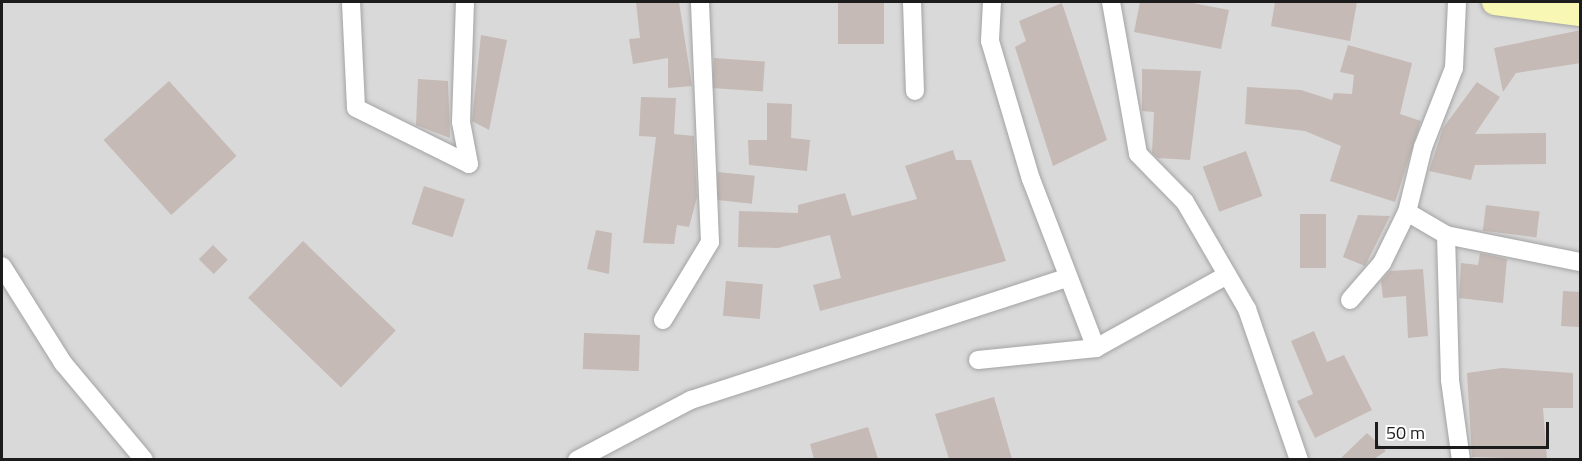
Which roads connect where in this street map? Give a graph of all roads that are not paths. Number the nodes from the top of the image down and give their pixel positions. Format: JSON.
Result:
{"nodes":[{"id":1,"x":351,"y":2,"type":"edge"},
{"id":2,"x":465,"y":2,"type":"edge"},
{"id":3,"x":700,"y":2,"type":"edge"},
{"id":4,"x":912,"y":2,"type":"edge"},
{"id":5,"x":992,"y":2,"type":"edge"},
{"id":6,"x":1112,"y":2,"type":"edge"},
{"id":7,"x":1457,"y":2,"type":"edge"},
{"id":8,"x":1495,"y":2,"type":"edge"},
{"id":9,"x":1581,"y":14,"type":"edge"},
{"id":10,"x":915,"y":91,"type":"dead end"},
{"id":11,"x":1407,"y":212,"type":"junction"},
{"id":12,"x":1446,"y":235,"type":"junction"},
{"id":13,"x":1581,"y":262,"type":"edge"},
{"id":14,"x":2,"y":266,"type":"edge"},
{"id":15,"x":1227,"y":275,"type":"junction"},
{"id":16,"x":1067,"y":278,"type":"junction"},
{"id":17,"x":1350,"y":300,"type":"dead end"},
{"id":18,"x":663,"y":320,"type":"dead end"},
{"id":19,"x":1096,"y":348,"type":"junction"},
{"id":20,"x":978,"y":360,"type":"dead end"},
{"id":21,"x":144,"y":459,"type":"edge"},
{"id":22,"x":577,"y":459,"type":"edge"},
{"id":23,"x":1299,"y":459,"type":"edge"},
{"id":24,"x":1461,"y":459,"type":"edge"}],
"edges":[{"from":1,"to":2,"type":"street"},
{"from":3,"to":18,"type":"street"},
{"from":4,"to":10,"type":"street"},
{"from":5,"to":16,"type":"street"},
{"from":6,"to":15,"type":"street"},
{"from":7,"to":11,"type":"street"},
{"from":8,"to":9,"type":"street"},
{"from":11,"to":12,"type":"street"},
{"from":11,"to":17,"type":"street"},
{"from":12,"to":13,"type":"street"},
{"from":12,"to":24,"type":"street"},
{"from":14,"to":21,"type":"street"},
{"from":15,"to":19,"type":"street"},
{"from":15,"to":23,"type":"street"},
{"from":16,"to":19,"type":"street"},
{"from":16,"to":22,"type":"street"},
{"from":19,"to":20,"type":"street"}]}
